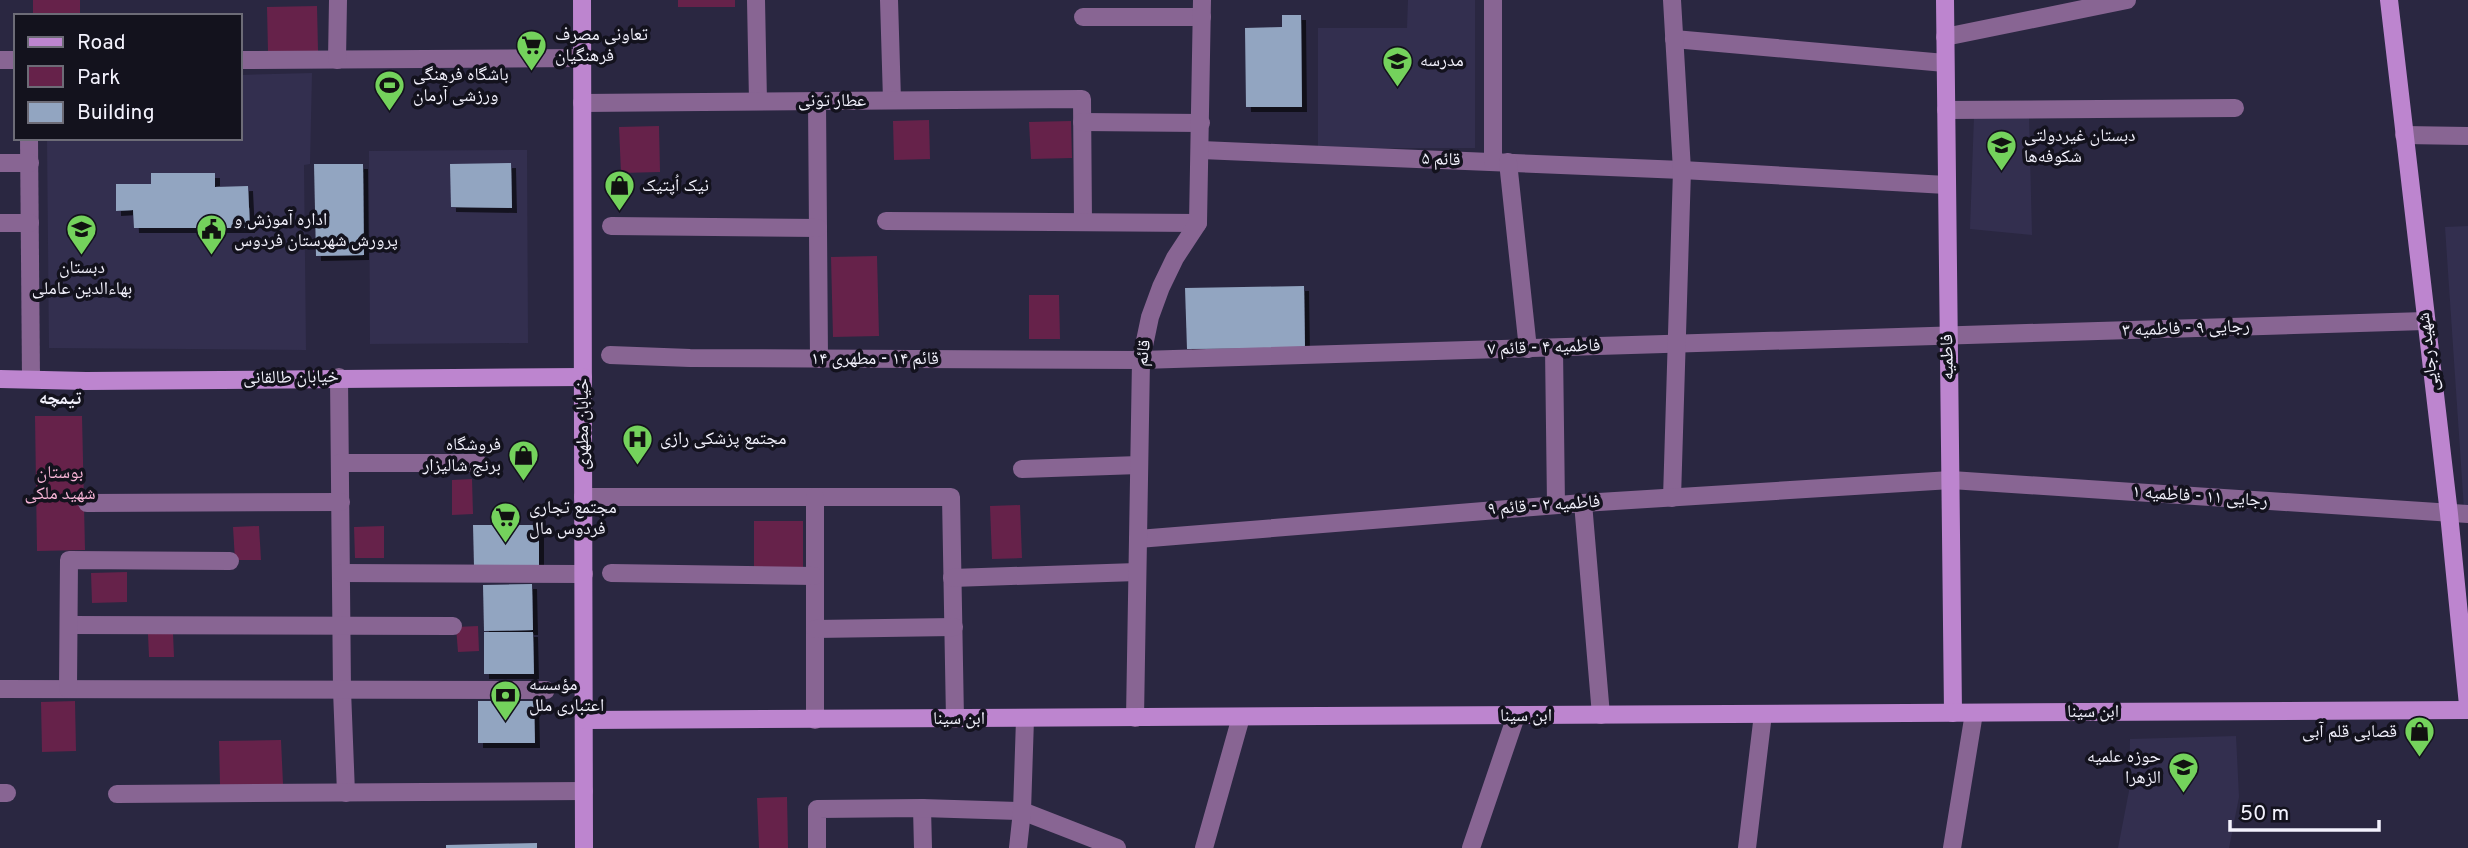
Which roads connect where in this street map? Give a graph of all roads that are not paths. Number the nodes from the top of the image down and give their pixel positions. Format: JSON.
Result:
{"nodes":[{"id":1,"x":338,"y":0,"type":"edge"},
{"id":2,"x":582,"y":0,"type":"edge"},
{"id":3,"x":756,"y":0,"type":"edge"},
{"id":4,"x":889,"y":0,"type":"edge"},
{"id":5,"x":1493,"y":0,"type":"edge"},
{"id":6,"x":1672,"y":0,"type":"edge"},
{"id":7,"x":1945,"y":0,"type":"edge"},
{"id":8,"x":2127,"y":0,"type":"edge"},
{"id":9,"x":2389,"y":0,"type":"edge"},
{"id":10,"x":1202,"y":9,"type":"edge"},
{"id":11,"x":1083,"y":17,"type":"dead end"},
{"id":12,"x":1945,"y":37,"type":"junction"},
{"id":13,"x":1674,"y":38,"type":"junction"},
{"id":14,"x":582,"y":58,"type":"junction"},
{"id":15,"x":242,"y":60,"type":"edge"},
{"id":16,"x":337,"y":60,"type":"junction"},
{"id":17,"x":1945,"y":63,"type":"junction"},
{"id":18,"x":892,"y":100,"type":"junction"},
{"id":19,"x":758,"y":101,"type":"junction"},
{"id":20,"x":817,"y":101,"type":"junction"},
{"id":21,"x":582,"y":103,"type":"junction"},
{"id":22,"x":2235,"y":108,"type":"dead end"},
{"id":23,"x":1946,"y":110,"type":"junction"},
{"id":24,"x":1082,"y":122,"type":"junction"},
{"id":25,"x":1201,"y":123,"type":"junction"},
{"id":26,"x":2404,"y":135,"type":"junction"},
{"id":27,"x":2468,"y":136,"type":"edge"},
{"id":28,"x":29,"y":140,"type":"edge"},
{"id":29,"x":1201,"y":150,"type":"junction"},
{"id":30,"x":1500,"y":162,"type":"junction"},
{"id":31,"x":0,"y":163,"type":"edge"},
{"id":32,"x":30,"y":163,"type":"junction"},
{"id":33,"x":1682,"y":170,"type":"junction"},
{"id":34,"x":1947,"y":185,"type":"junction"},
{"id":35,"x":886,"y":221,"type":"dead end"},
{"id":36,"x":1083,"y":222,"type":"junction"},
{"id":37,"x":0,"y":223,"type":"edge"},
{"id":38,"x":30,"y":223,"type":"junction"},
{"id":39,"x":1198,"y":223,"type":"junction"},
{"id":40,"x":611,"y":226,"type":"dead end"},
{"id":41,"x":818,"y":228,"type":"junction"},
{"id":42,"x":2425,"y":321,"type":"junction"},
{"id":43,"x":1947,"y":337,"type":"junction"},
{"id":44,"x":1677,"y":343,"type":"junction"},
{"id":45,"x":1528,"y":348,"type":"junction"},
{"id":46,"x":1555,"y":349,"type":"junction"},
{"id":47,"x":610,"y":355,"type":"dead end"},
{"id":48,"x":819,"y":359,"type":"junction"},
{"id":49,"x":1140,"y":360,"type":"junction"},
{"id":50,"x":339,"y":377,"type":"junction"},
{"id":51,"x":583,"y":377,"type":"junction"},
{"id":52,"x":0,"y":379,"type":"edge"},
{"id":53,"x":31,"y":379,"type":"junction"},
{"id":54,"x":340,"y":463,"type":"junction"},
{"id":55,"x":478,"y":463,"type":"dead end"},
{"id":56,"x":1139,"y":465,"type":"junction"},
{"id":57,"x":1022,"y":469,"type":"dead end"},
{"id":58,"x":1951,"y":481,"type":"junction"},
{"id":59,"x":583,"y":497,"type":"junction"},
{"id":60,"x":815,"y":497,"type":"junction"},
{"id":61,"x":1672,"y":498,"type":"junction"},
{"id":62,"x":341,"y":502,"type":"junction"},
{"id":63,"x":87,"y":503,"type":"dead end"},
{"id":64,"x":1583,"y":503,"type":"junction"},
{"id":65,"x":1556,"y":505,"type":"junction"},
{"id":66,"x":2449,"y":514,"type":"junction"},
{"id":67,"x":2468,"y":514,"type":"edge"},
{"id":68,"x":1138,"y":539,"type":"junction"},
{"id":69,"x":230,"y":561,"type":"dead end"},
{"id":70,"x":1137,"y":572,"type":"junction"},
{"id":71,"x":341,"y":573,"type":"junction"},
{"id":72,"x":611,"y":573,"type":"dead end"},
{"id":73,"x":584,"y":574,"type":"junction"},
{"id":74,"x":814,"y":576,"type":"junction"},
{"id":75,"x":952,"y":578,"type":"junction"},
{"id":76,"x":69,"y":625,"type":"junction"},
{"id":77,"x":342,"y":626,"type":"junction"},
{"id":78,"x":453,"y":626,"type":"dead end"},
{"id":79,"x":954,"y":627,"type":"junction"},
{"id":80,"x":815,"y":629,"type":"junction"},
{"id":81,"x":0,"y":689,"type":"edge"},
{"id":82,"x":68,"y":689,"type":"junction"},
{"id":83,"x":342,"y":690,"type":"junction"},
{"id":84,"x":546,"y":690,"type":"dead end"},
{"id":85,"x":2468,"y":708,"type":"edge"},
{"id":86,"x":1953,"y":713,"type":"junction"},
{"id":87,"x":1974,"y":713,"type":"junction"},
{"id":88,"x":1763,"y":714,"type":"junction"},
{"id":89,"x":1601,"y":715,"type":"junction"},
{"id":90,"x":1516,"y":716,"type":"junction"},
{"id":91,"x":1241,"y":717,"type":"junction"},
{"id":92,"x":1135,"y":718,"type":"junction"},
{"id":93,"x":955,"y":719,"type":"junction"},
{"id":94,"x":1025,"y":719,"type":"junction"},
{"id":95,"x":585,"y":720,"type":"junction"},
{"id":96,"x":815,"y":720,"type":"junction"},
{"id":97,"x":584,"y":791,"type":"junction"},
{"id":98,"x":346,"y":793,"type":"junction"},
{"id":99,"x":117,"y":794,"type":"dead end"},
{"id":100,"x":922,"y":808,"type":"junction"},
{"id":101,"x":1022,"y":811,"type":"junction"},
{"id":102,"x":584,"y":848,"type":"edge"},
{"id":103,"x":817,"y":848,"type":"edge"},
{"id":104,"x":923,"y":848,"type":"edge"},
{"id":105,"x":1018,"y":848,"type":"edge"},
{"id":106,"x":1117,"y":848,"type":"edge"},
{"id":107,"x":1205,"y":848,"type":"edge"},
{"id":108,"x":1471,"y":848,"type":"edge"},
{"id":109,"x":1747,"y":848,"type":"edge"},
{"id":110,"x":1952,"y":848,"type":"edge"}],
"edges":[{"from":1,"to":16,"type":"street"},
{"from":2,"to":14,"type":"street","name":"خیابان مطهری"},
{"from":3,"to":19,"type":"street"},
{"from":4,"to":18,"type":"street"},
{"from":5,"to":30,"type":"street"},
{"from":6,"to":13,"type":"street"},
{"from":7,"to":12,"type":"street","name":"فاطمیه"},
{"from":8,"to":12,"type":"street"},
{"from":9,"to":26,"type":"street","name":"شهید رجایی"},
{"from":10,"to":11,"type":"street"},
{"from":10,"to":25,"type":"street"},
{"from":12,"to":17,"type":"street","name":"فاطمیه"},
{"from":13,"to":17,"type":"street"},
{"from":13,"to":33,"type":"street"},
{"from":14,"to":16,"type":"street"},
{"from":14,"to":21,"type":"street","name":"خیابان مطهری"},
{"from":15,"to":16,"type":"street"},
{"from":17,"to":23,"type":"street","name":"فاطمیه"},
{"from":18,"to":20,"type":"street","name":"عطار تونی"},
{"from":18,"to":24,"type":"street","name":"عطار تونی"},
{"from":19,"to":20,"type":"street","name":"عطار تونی"},
{"from":19,"to":21,"type":"street","name":"عطار تونی"},
{"from":20,"to":41,"type":"street"},
{"from":21,"to":51,"type":"street","name":"خیابان مطهری"},
{"from":22,"to":23,"type":"street"},
{"from":23,"to":34,"type":"street","name":"فاطمیه"},
{"from":24,"to":25,"type":"street"},
{"from":24,"to":36,"type":"street"},
{"from":25,"to":29,"type":"street"},
{"from":26,"to":27,"type":"street"},
{"from":26,"to":42,"type":"street","name":"شهید رجایی"},
{"from":28,"to":32,"type":"street"},
{"from":29,"to":30,"type":"street","name":"قائم ۵"},
{"from":29,"to":39,"type":"street"},
{"from":30,"to":33,"type":"street","name":"قائم ۵"},
{"from":30,"to":45,"type":"street"},
{"from":31,"to":32,"type":"street"},
{"from":32,"to":38,"type":"street"},
{"from":33,"to":34,"type":"street","name":"قائم ۵"},
{"from":33,"to":44,"type":"street"},
{"from":34,"to":43,"type":"street","name":"فاطمیه"},
{"from":35,"to":36,"type":"street"},
{"from":36,"to":39,"type":"street"},
{"from":37,"to":38,"type":"street"},
{"from":38,"to":53,"type":"street"},
{"from":39,"to":49,"type":"street","name":"قائم"},
{"from":40,"to":41,"type":"street"},
{"from":41,"to":48,"type":"street"},
{"from":42,"to":43,"type":"street","name":"رجایی ۹ - فاطمیه ۳"},
{"from":42,"to":66,"type":"street","name":"شهید رجایی"},
{"from":43,"to":44,"type":"street","name":"فاطمیه ۴ - قائم ۷"},
{"from":43,"to":58,"type":"street","name":"فاطمیه"},
{"from":44,"to":46,"type":"street","name":"فاطمیه ۴ - قائم ۷"},
{"from":44,"to":61,"type":"street"},
{"from":45,"to":46,"type":"street","name":"فاطمیه ۴ - قائم ۷"},
{"from":45,"to":49,"type":"street","name":"فاطمیه ۴ - قائم ۷"},
{"from":46,"to":65,"type":"street"},
{"from":47,"to":48,"type":"street","name":"قائم ۱۴ - مطهری ۱۴"},
{"from":48,"to":49,"type":"street","name":"قائم ۱۴ - مطهری ۱۴"},
{"from":49,"to":56,"type":"street","name":"قائم"},
{"from":50,"to":51,"type":"street","name":"خیابان طالقانی"},
{"from":50,"to":53,"type":"street","name":"خیابان طالقانی"},
{"from":50,"to":54,"type":"street"},
{"from":51,"to":59,"type":"street","name":"خیابان مطهری"},
{"from":52,"to":53,"type":"street","name":"خیابان طالقانی"},
{"from":54,"to":55,"type":"street"},
{"from":54,"to":62,"type":"street"},
{"from":56,"to":57,"type":"street"},
{"from":56,"to":68,"type":"street","name":"قائم"},
{"from":58,"to":61,"type":"street","name":"فاطمیه ۲ - قائم ۹"},
{"from":58,"to":66,"type":"street","name":"رجایی ۱۱ - فاطمیه ۱"},
{"from":58,"to":86,"type":"street","name":"فاطمیه"},
{"from":59,"to":60,"type":"street"},
{"from":59,"to":73,"type":"street","name":"خیابان مطهری"},
{"from":60,"to":74,"type":"street"},
{"from":60,"to":75,"type":"street"},
{"from":61,"to":64,"type":"street","name":"فاطمیه ۲ - قائم ۹"},
{"from":62,"to":63,"type":"street"},
{"from":62,"to":71,"type":"street"},
{"from":64,"to":65,"type":"street","name":"فاطمیه ۲ - قائم ۹"},
{"from":64,"to":89,"type":"street"},
{"from":65,"to":68,"type":"street","name":"فاطمیه ۲ - قائم ۹"},
{"from":66,"to":67,"type":"street","name":"رجایی ۱۱ - فاطمیه ۱"},
{"from":66,"to":85,"type":"street","name":"شهید رجایی"},
{"from":68,"to":70,"type":"street","name":"قائم"},
{"from":69,"to":76,"type":"street"},
{"from":70,"to":75,"type":"street"},
{"from":70,"to":92,"type":"street","name":"قائم"},
{"from":71,"to":73,"type":"street"},
{"from":71,"to":77,"type":"street"},
{"from":72,"to":74,"type":"street"},
{"from":73,"to":95,"type":"street","name":"خیابان مطهری"},
{"from":74,"to":80,"type":"street"},
{"from":75,"to":79,"type":"street"},
{"from":76,"to":77,"type":"street"},
{"from":76,"to":82,"type":"street"},
{"from":77,"to":78,"type":"street"},
{"from":77,"to":83,"type":"street"},
{"from":79,"to":80,"type":"street"},
{"from":79,"to":93,"type":"street"},
{"from":80,"to":96,"type":"street"},
{"from":81,"to":82,"type":"street"},
{"from":82,"to":83,"type":"street"},
{"from":83,"to":84,"type":"street"},
{"from":83,"to":98,"type":"street"},
{"from":85,"to":87,"type":"street","name":"ابن سینا"},
{"from":86,"to":87,"type":"street","name":"ابن سینا"},
{"from":86,"to":88,"type":"street","name":"ابن سینا"},
{"from":87,"to":110,"type":"street"},
{"from":88,"to":89,"type":"street","name":"ابن سینا"},
{"from":88,"to":109,"type":"street"},
{"from":89,"to":90,"type":"street","name":"ابن سینا"},
{"from":90,"to":91,"type":"street","name":"ابن سینا"},
{"from":90,"to":108,"type":"street"},
{"from":91,"to":92,"type":"street","name":"ابن سینا"},
{"from":91,"to":107,"type":"street"},
{"from":92,"to":94,"type":"street","name":"ابن سینا"},
{"from":93,"to":94,"type":"street","name":"ابن سینا"},
{"from":93,"to":96,"type":"street","name":"ابن سینا"},
{"from":94,"to":101,"type":"street"},
{"from":95,"to":96,"type":"street","name":"ابن سینا"},
{"from":95,"to":97,"type":"street","name":"خیابان مطهری"},
{"from":97,"to":98,"type":"street"},
{"from":97,"to":102,"type":"street","name":"خیابان مطهری"},
{"from":98,"to":99,"type":"street"},
{"from":100,"to":101,"type":"street"},
{"from":100,"to":103,"type":"street"},
{"from":100,"to":104,"type":"street"},
{"from":101,"to":105,"type":"street"},
{"from":101,"to":106,"type":"street"}]}
